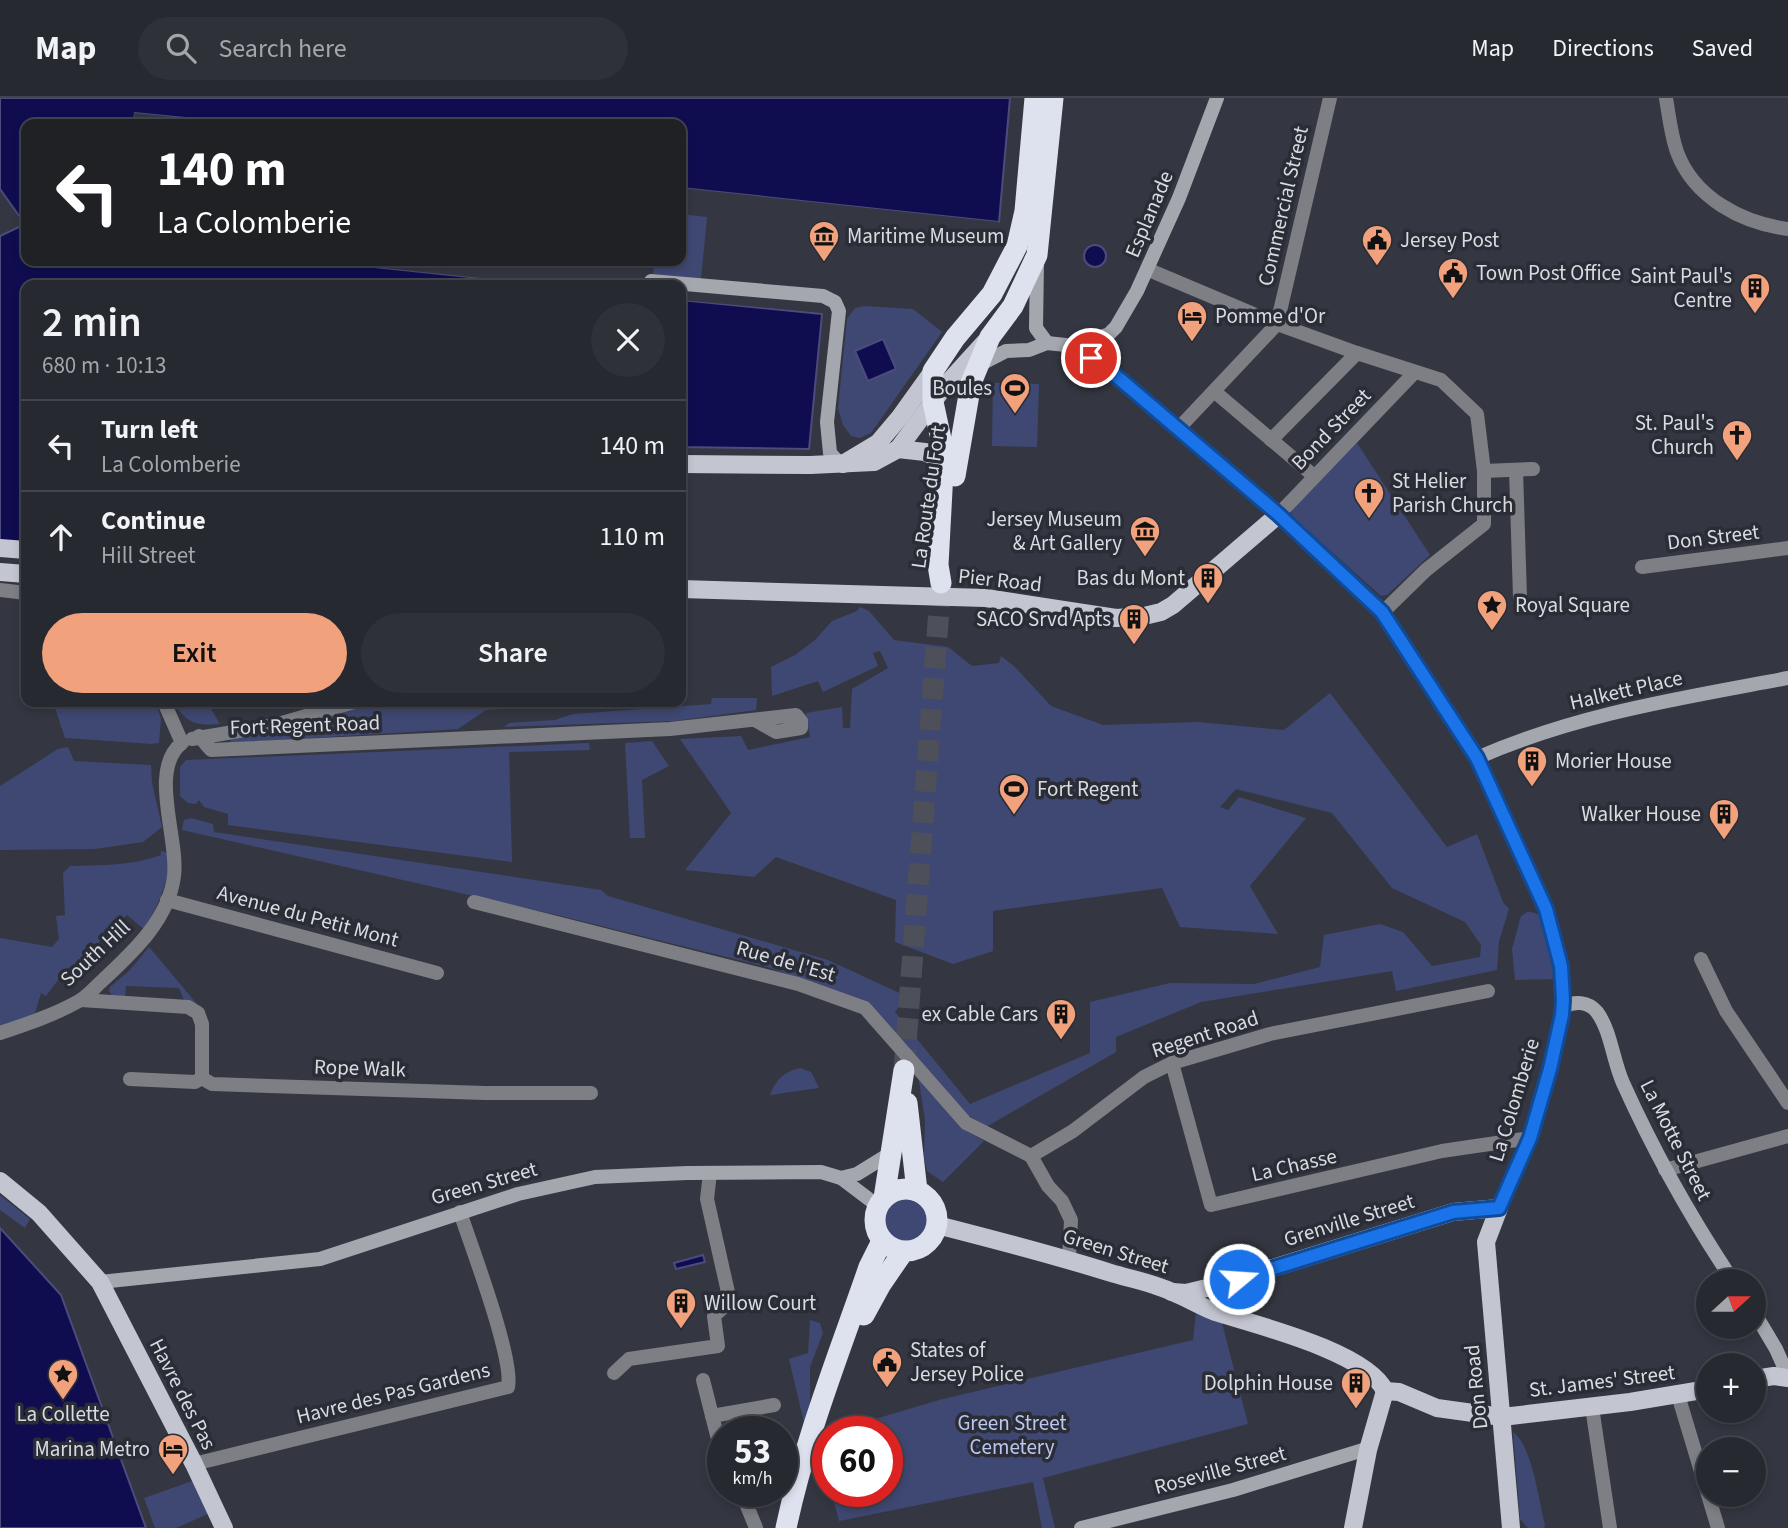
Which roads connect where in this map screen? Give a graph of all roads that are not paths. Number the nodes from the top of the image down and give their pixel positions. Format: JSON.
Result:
{"nodes":[{"id":1,"x":1035,"y":98,"type":"edge"},
{"id":2,"x":1053,"y":98,"type":"edge"},
{"id":3,"x":1217,"y":98,"type":"edge"},
{"id":4,"x":1330,"y":98,"type":"edge"},
{"id":5,"x":1666,"y":98,"type":"edge"},
{"id":6,"x":1788,"y":229,"type":"edge"},
{"id":7,"x":1037,"y":255,"type":"junction"},
{"id":8,"x":1149,"y":270,"type":"junction"},
{"id":9,"x":686,"y":284,"type":"edge"},
{"id":10,"x":1277,"y":324,"type":"junction"},
{"id":11,"x":990,"y":337,"type":"junction"},
{"id":12,"x":1103,"y":337,"type":"junction"},
{"id":13,"x":1046,"y":344,"type":"junction"},
{"id":14,"x":1075,"y":346,"type":"junction"},
{"id":15,"x":1357,"y":354,"type":"junction"},
{"id":16,"x":1108,"y":369,"type":"junction"},
{"id":17,"x":933,"y":371,"type":"junction"},
{"id":18,"x":1415,"y":372,"type":"junction"},
{"id":19,"x":975,"y":374,"type":"junction"},
{"id":20,"x":1214,"y":392,"type":"junction"},
{"id":21,"x":933,"y":402,"type":"junction"},
{"id":22,"x":1178,"y":429,"type":"junction"},
{"id":23,"x":1271,"y":440,"type":"junction"},
{"id":24,"x":898,"y":449,"type":"junction"},
{"id":25,"x":944,"y":461,"type":"junction"},
{"id":26,"x":686,"y":464,"type":"edge"},
{"id":27,"x":841,"y":464,"type":"junction"},
{"id":28,"x":1533,"y":469,"type":"dead end"},
{"id":29,"x":1516,"y":470,"type":"junction"},
{"id":30,"x":1484,"y":471,"type":"junction"},
{"id":31,"x":1314,"y":476,"type":"junction"},
{"id":32,"x":1278,"y":514,"type":"junction"},
{"id":33,"x":0,"y":548,"type":"edge"},
{"id":34,"x":1788,"y":548,"type":"edge"},
{"id":35,"x":21,"y":550,"type":"edge"},
{"id":36,"x":1643,"y":567,"type":"dead end"},
{"id":37,"x":0,"y":572,"type":"edge"},
{"id":38,"x":21,"y":574,"type":"edge"},
{"id":39,"x":686,"y":589,"type":"edge"},
{"id":40,"x":0,"y":590,"type":"edge"},
{"id":41,"x":21,"y":592,"type":"edge"},
{"id":42,"x":1520,"y":597,"type":"dead end"},
{"id":43,"x":1382,"y":612,"type":"junction"},
{"id":44,"x":1788,"y":678,"type":"edge"},
{"id":45,"x":166,"y":707,"type":"edge"},
{"id":46,"x":337,"y":707,"type":"edge"},
{"id":47,"x":755,"y":720,"type":"dead end"},
{"id":48,"x":199,"y":736,"type":"junction"},
{"id":49,"x":182,"y":743,"type":"junction"},
{"id":50,"x":1477,"y":758,"type":"junction"},
{"id":51,"x":167,"y":900,"type":"junction"},
{"id":52,"x":474,"y":902,"type":"dead end"},
{"id":53,"x":1702,"y":959,"type":"dead end"},
{"id":54,"x":437,"y":973,"type":"dead end"},
{"id":55,"x":1488,"y":991,"type":"dead end"},
{"id":56,"x":81,"y":1000,"type":"junction"},
{"id":57,"x":1563,"y":1007,"type":"junction"},
{"id":58,"x":0,"y":1033,"type":"edge"},
{"id":59,"x":1172,"y":1063,"type":"junction"},
{"id":60,"x":202,"y":1078,"type":"junction"},
{"id":61,"x":130,"y":1079,"type":"dead end"},
{"id":62,"x":592,"y":1093,"type":"dead end"},
{"id":63,"x":1788,"y":1103,"type":"edge"},
{"id":64,"x":1788,"y":1136,"type":"edge"},
{"id":65,"x":1530,"y":1138,"type":"junction"},
{"id":66,"x":891,"y":1153,"type":"junction"},
{"id":67,"x":1031,"y":1156,"type":"junction"},
{"id":68,"x":1665,"y":1170,"type":"junction"},
{"id":69,"x":710,"y":1173,"type":"junction"},
{"id":70,"x":841,"y":1178,"type":"junction"},
{"id":71,"x":0,"y":1181,"type":"edge"},
{"id":72,"x":917,"y":1191,"type":"junction"},
{"id":73,"x":881,"y":1202,"type":"junction"},
{"id":74,"x":1499,"y":1208,"type":"junction"},
{"id":75,"x":460,"y":1212,"type":"junction"},
{"id":76,"x":937,"y":1224,"type":"junction"},
{"id":77,"x":883,"y":1241,"type":"junction"},
{"id":78,"x":1486,"y":1242,"type":"joint"},
{"id":79,"x":903,"y":1252,"type":"junction"},
{"id":80,"x":1069,"y":1260,"type":"junction"},
{"id":81,"x":1725,"y":1269,"type":"edge"},
{"id":82,"x":100,"y":1282,"type":"junction"},
{"id":83,"x":1215,"y":1286,"type":"junction"},
{"id":84,"x":1172,"y":1292,"type":"junction"},
{"id":85,"x":1215,"y":1312,"type":"junction"},
{"id":86,"x":1766,"y":1333,"type":"edge"},
{"id":87,"x":834,"y":1369,"type":"junction"},
{"id":88,"x":1787,"y":1370,"type":"edge"},
{"id":89,"x":614,"y":1373,"type":"dead end"},
{"id":90,"x":1766,"y":1377,"type":"edge"},
{"id":91,"x":703,"y":1380,"type":"dead end"},
{"id":92,"x":1385,"y":1391,"type":"junction"},
{"id":93,"x":1696,"y":1391,"type":"edge"},
{"id":94,"x":1678,"y":1395,"type":"junction"},
{"id":95,"x":774,"y":1405,"type":"dead end"},
{"id":96,"x":1592,"y":1407,"type":"junction"},
{"id":97,"x":712,"y":1416,"type":"joint"},
{"id":98,"x":1502,"y":1417,"type":"junction"},
{"id":99,"x":1368,"y":1450,"type":"junction"},
{"id":100,"x":194,"y":1464,"type":"junction"},
{"id":101,"x":747,"y":1507,"type":"edge"},
{"id":102,"x":225,"y":1528,"type":"edge"},
{"id":103,"x":756,"y":1528,"type":"edge"},
{"id":104,"x":786,"y":1528,"type":"edge"},
{"id":105,"x":1081,"y":1528,"type":"edge"},
{"id":106,"x":1353,"y":1528,"type":"edge"},
{"id":107,"x":1511,"y":1528,"type":"edge"},
{"id":108,"x":1610,"y":1528,"type":"edge"},
{"id":109,"x":1718,"y":1528,"type":"edge"}],
"edges":[{"from":1,"to":17,"type":"highway"},
{"from":2,"to":7,"type":"highway","name":"La Route du Fort"},
{"from":3,"to":8,"type":"main road","name":"Esplanade"},
{"from":4,"to":10,"type":"street","name":"Commercial Street"},
{"from":5,"to":6,"type":"street"},
{"from":7,"to":11,"type":"highway","name":"La Route du Fort"},
{"from":7,"to":13,"type":"main road"},
{"from":8,"to":10,"type":"street"},
{"from":8,"to":12,"type":"main road","name":"Esplanade"},
{"from":9,"to":27,"type":"main road"},
{"from":10,"to":15,"type":"street"},
{"from":10,"to":20,"type":"street"},
{"from":11,"to":19,"type":"highway","name":"La Route du Fort"},
{"from":11,"to":21,"type":"main road"},
{"from":12,"to":14,"type":"main road"},
{"from":12,"to":16,"type":"main road"},
{"from":13,"to":14,"type":"main road"},
{"from":13,"to":19,"type":"main road"},
{"from":14,"to":16,"type":"main road","name":"La Colomberie"},
{"from":15,"to":18,"type":"street"},
{"from":15,"to":23,"type":"street"},
{"from":16,"to":22,"type":"main road","name":"La Colomberie"},
{"from":17,"to":21,"type":"highway"},
{"from":17,"to":27,"type":"main road"},
{"from":18,"to":30,"type":"street"},
{"from":18,"to":31,"type":"street","name":"Bond Street"},
{"from":19,"to":25,"type":"highway","name":"La Route du Fort"},
{"from":20,"to":22,"type":"street"},
{"from":20,"to":23,"type":"street"},
{"from":21,"to":24,"type":"main road"},
{"from":21,"to":25,"type":"highway"},
{"from":22,"to":32,"type":"main road","name":"La Colomberie"},
{"from":23,"to":31,"type":"street"},
{"from":24,"to":25,"type":"main road"},
{"from":24,"to":27,"type":"main road"},
{"from":26,"to":27,"type":"main road"},
{"from":28,"to":29,"type":"street"},
{"from":29,"to":30,"type":"street"},
{"from":29,"to":42,"type":"street"},
{"from":30,"to":43,"type":"street"},
{"from":31,"to":32,"type":"street","name":"Bond Street"},
{"from":32,"to":39,"type":"main road","name":"Pier Road"},
{"from":32,"to":43,"type":"main road","name":"La Colomberie"},
{"from":33,"to":35,"type":"main road"},
{"from":34,"to":36,"type":"street","name":"Don Street"},
{"from":37,"to":38,"type":"main road"},
{"from":40,"to":41,"type":"street"},
{"from":43,"to":50,"type":"main road","name":"La Colomberie"},
{"from":44,"to":50,"type":"main road","name":"Halkett Place"},
{"from":45,"to":49,"type":"street"},
{"from":46,"to":48,"type":"street"},
{"from":47,"to":48,"type":"street","name":"Fort Regent Road"},
{"from":48,"to":49,"type":"street"},
{"from":49,"to":51,"type":"street","name":"South Hill"},
{"from":50,"to":57,"type":"main road","name":"La Colomberie"},
{"from":51,"to":54,"type":"street","name":"Avenue du Petit Mont"},
{"from":51,"to":56,"type":"street","name":"South Hill"},
{"from":52,"to":67,"type":"street","name":"Rue de l'Est"},
{"from":53,"to":63,"type":"street"},
{"from":55,"to":59,"type":"street","name":"Regent Road"},
{"from":56,"to":58,"type":"street","name":"South Hill"},
{"from":56,"to":60,"type":"street"},
{"from":57,"to":65,"type":"main road","name":"La Colomberie"},
{"from":57,"to":68,"type":"main road","name":"La Motte Street"},
{"from":59,"to":65,"type":"street","name":"La Chasse"},
{"from":59,"to":67,"type":"street","name":"Regent Road"},
{"from":60,"to":61,"type":"street","name":"Rope Walk"},
{"from":60,"to":62,"type":"street","name":"Rope Walk"},
{"from":64,"to":68,"type":"street"},
{"from":65,"to":74,"type":"main road","name":"La Colomberie"},
{"from":66,"to":70,"type":"main road"},
{"from":66,"to":72,"type":"highway"},
{"from":66,"to":73,"type":"highway"},
{"from":67,"to":80,"type":"street"},
{"from":68,"to":81,"type":"main road","name":"La Motte Street"},
{"from":69,"to":70,"type":"main road","name":"Green Street"},
{"from":69,"to":75,"type":"main road","name":"Green Street"},
{"from":69,"to":89,"type":"street"},
{"from":70,"to":73,"type":"main road","name":"Green Street"},
{"from":71,"to":82,"type":"main road","name":"Havre des Pas"},
{"from":72,"to":73,"type":"highway"},
{"from":72,"to":76,"type":"highway"},
{"from":73,"to":77,"type":"highway"},
{"from":74,"to":78,"type":"main road","name":"La Colomberie"},
{"from":74,"to":83,"type":"main road","name":"Grenville Street"},
{"from":75,"to":82,"type":"main road","name":"Green Street"},
{"from":75,"to":100,"type":"street","name":"Havre des Pas Gardens"},
{"from":76,"to":79,"type":"highway"},
{"from":76,"to":80,"type":"main road","name":"Green Street"},
{"from":77,"to":79,"type":"highway"},
{"from":77,"to":87,"type":"highway"},
{"from":78,"to":98,"type":"main road","name":"Don Road"},
{"from":79,"to":87,"type":"highway"},
{"from":80,"to":84,"type":"main road","name":"Green Street"},
{"from":82,"to":100,"type":"main road","name":"Havre des Pas"},
{"from":83,"to":84,"type":"main road","name":"Grenville Street"},
{"from":83,"to":85,"type":"main road"},
{"from":84,"to":85,"type":"main road","name":"Green Street"},
{"from":85,"to":92,"type":"main road","name":"Green Street"},
{"from":86,"to":88,"type":"main road"},
{"from":87,"to":104,"type":"highway"},
{"from":88,"to":90,"type":"main road"},
{"from":91,"to":97,"type":"street"},
{"from":92,"to":98,"type":"main road","name":"St. James' Street"},
{"from":92,"to":99,"type":"main road"},
{"from":93,"to":94,"type":"main road","name":"St. James' Street"},
{"from":94,"to":96,"type":"main road","name":"St. James' Street"},
{"from":94,"to":109,"type":"street"},
{"from":95,"to":97,"type":"street"},
{"from":96,"to":98,"type":"main road","name":"St. James' Street"},
{"from":96,"to":108,"type":"street"},
{"from":98,"to":107,"type":"main road","name":"Don Road"},
{"from":99,"to":105,"type":"main road","name":"Roseville Street"},
{"from":99,"to":106,"type":"main road"},
{"from":100,"to":102,"type":"main road","name":"Havre des Pas"},
{"from":101,"to":103,"type":"street"}]}
